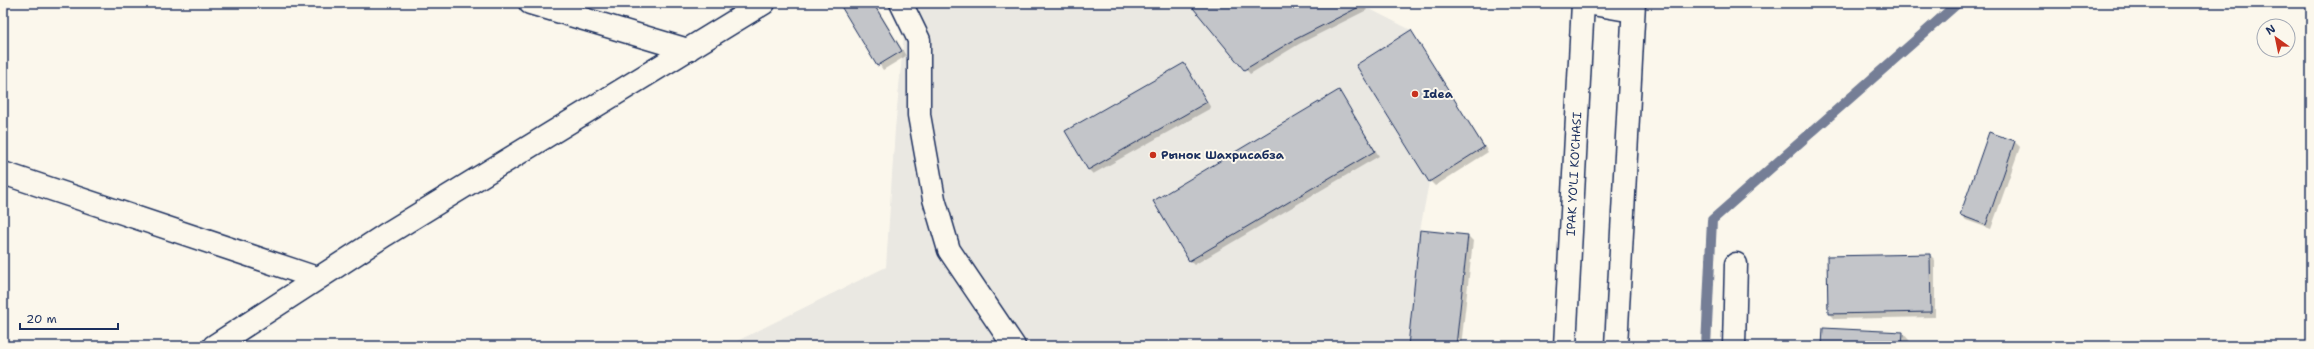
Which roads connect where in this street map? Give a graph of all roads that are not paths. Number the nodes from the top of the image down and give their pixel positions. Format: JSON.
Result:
{"nodes":[{"id":1,"x":530,"y":3,"type":"edge"},
{"id":2,"x":764,"y":3,"type":"edge"},
{"id":3,"x":901,"y":3,"type":"edge"},
{"id":4,"x":1583,"y":3,"type":"edge"},
{"id":5,"x":1587,"y":3,"type":"edge"},
{"id":6,"x":1634,"y":7,"type":"edge"},
{"id":7,"x":688,"y":50,"type":"junction"},
{"id":8,"x":3,"y":174,"type":"edge"},
{"id":9,"x":1736,"y":264,"type":"dead end"},
{"id":10,"x":317,"y":278,"type":"junction"},
{"id":11,"x":214,"y":346,"type":"edge"},
{"id":12,"x":1014,"y":346,"type":"edge"},
{"id":13,"x":1564,"y":346,"type":"edge"},
{"id":14,"x":1616,"y":346,"type":"edge"},
{"id":15,"x":1734,"y":346,"type":"edge"}],
"edges":[{"from":1,"to":7,"type":"street"},
{"from":2,"to":7,"type":"street"},
{"from":3,"to":12,"type":"street"},
{"from":4,"to":13,"type":"street","name":"IPAK YO'LI KO'CHASI"},
{"from":5,"to":6,"type":"street"},
{"from":6,"to":14,"type":"street"},
{"from":7,"to":10,"type":"street"},
{"from":8,"to":10,"type":"street"},
{"from":9,"to":15,"type":"street"},
{"from":10,"to":11,"type":"street"}]}
